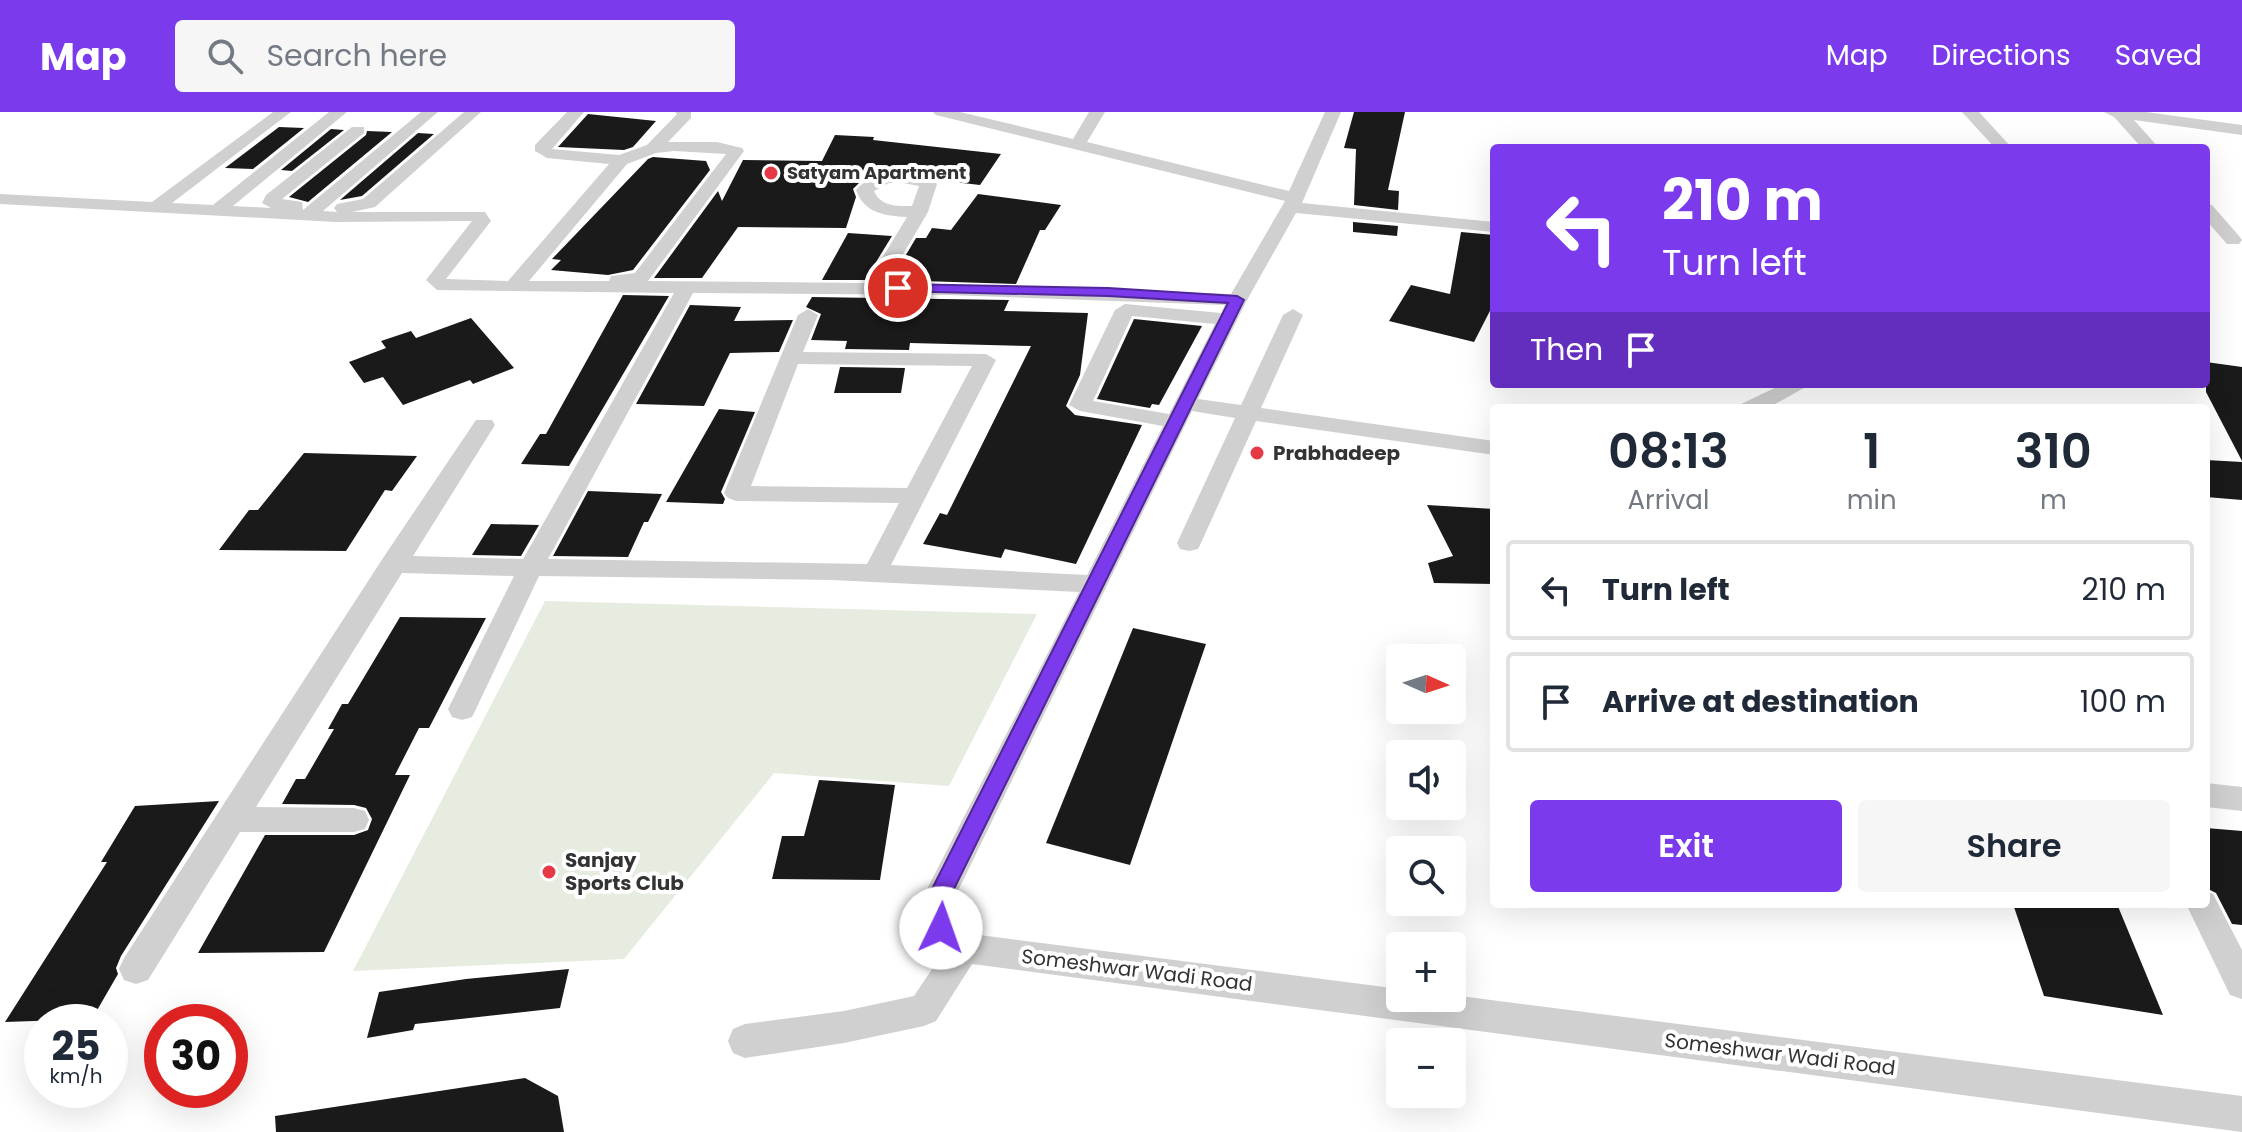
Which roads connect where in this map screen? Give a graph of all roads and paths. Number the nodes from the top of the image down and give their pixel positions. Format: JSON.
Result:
{"nodes":[{"id":1,"x":283,"y":112,"type":"edge"},
{"id":2,"x":339,"y":112,"type":"edge"},
{"id":3,"x":430,"y":112,"type":"edge"},
{"id":4,"x":473,"y":112,"type":"edge"},
{"id":5,"x":576,"y":112,"type":"edge"},
{"id":6,"x":683,"y":112,"type":"edge"},
{"id":7,"x":941,"y":112,"type":"edge"},
{"id":8,"x":1097,"y":112,"type":"edge"},
{"id":9,"x":1333,"y":112,"type":"edge"},
{"id":10,"x":1970,"y":112,"type":"edge"},
{"id":11,"x":2112,"y":112,"type":"edge"},
{"id":12,"x":2197,"y":112,"type":"edge"},
{"id":13,"x":2119,"y":113,"type":"edge"},
{"id":14,"x":995,"y":118,"type":"edge"},
{"id":15,"x":2242,"y":118,"type":"edge"},
{"id":16,"x":358,"y":130,"type":"dead end"},
{"id":17,"x":2242,"y":130,"type":"edge"},
{"id":18,"x":2000,"y":144,"type":"edge"},
{"id":19,"x":2147,"y":144,"type":"edge"},
{"id":20,"x":1077,"y":145,"type":"junction"},
{"id":21,"x":653,"y":148,"type":"junction"},
{"id":22,"x":621,"y":160,"type":"junction"},
{"id":23,"x":0,"y":199,"type":"edge"},
{"id":24,"x":1293,"y":202,"type":"junction"},
{"id":25,"x":156,"y":207,"type":"junction"},
{"id":26,"x":218,"y":210,"type":"junction"},
{"id":27,"x":313,"y":211,"type":"junction"},
{"id":28,"x":919,"y":212,"type":"dead end"},
{"id":29,"x":2210,"y":214,"type":"edge"},
{"id":30,"x":1490,"y":227,"type":"edge"},
{"id":31,"x":2233,"y":240,"type":"dead end"},
{"id":32,"x":520,"y":279,"type":"junction"},
{"id":33,"x":687,"y":287,"type":"junction"},
{"id":34,"x":873,"y":288,"type":"junction"},
{"id":35,"x":1232,"y":310,"type":"junction"},
{"id":36,"x":808,"y":315,"type":"dead end"},
{"id":37,"x":1293,"y":315,"type":"dead end"},
{"id":38,"x":791,"y":358,"type":"junction"},
{"id":39,"x":1792,"y":388,"type":"edge"},
{"id":40,"x":1759,"y":404,"type":"edge"},
{"id":41,"x":1181,"y":413,"type":"junction"},
{"id":42,"x":1248,"y":413,"type":"junction"},
{"id":43,"x":484,"y":425,"type":"dead end"},
{"id":44,"x":1490,"y":447,"type":"edge"},
{"id":45,"x":915,"y":496,"type":"junction"},
{"id":46,"x":1189,"y":543,"type":"dead end"},
{"id":47,"x":392,"y":564,"type":"junction"},
{"id":48,"x":530,"y":569,"type":"junction"},
{"id":49,"x":876,"y":570,"type":"junction"},
{"id":50,"x":1096,"y":584,"type":"junction"},
{"id":51,"x":462,"y":709,"type":"dead end"},
{"id":52,"x":2210,"y":795,"type":"edge"},
{"id":53,"x":2242,"y":799,"type":"edge"},
{"id":54,"x":231,"y":819,"type":"junction"},
{"id":55,"x":354,"y":820,"type":"dead end"},
{"id":56,"x":2204,"y":908,"type":"edge"},
{"id":57,"x":964,"y":948,"type":"junction"},
{"id":58,"x":136,"y":969,"type":"dead end"},
{"id":59,"x":2242,"y":984,"type":"edge"},
{"id":60,"x":745,"y":1041,"type":"dead end"},
{"id":61,"x":2242,"y":1114,"type":"edge"}],
"edges":[{"from":1,"to":25,"type":"street"},
{"from":2,"to":26,"type":"street"},
{"from":3,"to":27,"type":"street"},
{"from":4,"to":27,"type":"street"},
{"from":5,"to":22,"type":"street"},
{"from":6,"to":21,"type":"street"},
{"from":7,"to":14,"type":"street"},
{"from":8,"to":20,"type":"street"},
{"from":9,"to":24,"type":"street"},
{"from":10,"to":18,"type":"street"},
{"from":11,"to":13,"type":"street"},
{"from":12,"to":15,"type":"street"},
{"from":13,"to":17,"type":"street"},
{"from":13,"to":19,"type":"street"},
{"from":14,"to":20,"type":"street"},
{"from":16,"to":27,"type":"street"},
{"from":20,"to":24,"type":"street"},
{"from":21,"to":22,"type":"street"},
{"from":21,"to":32,"type":"street"},
{"from":22,"to":32,"type":"street"},
{"from":23,"to":25,"type":"street"},
{"from":24,"to":30,"type":"street"},
{"from":24,"to":35,"type":"street"},
{"from":25,"to":26,"type":"street"},
{"from":26,"to":27,"type":"street"},
{"from":27,"to":32,"type":"street"},
{"from":28,"to":34,"type":"street"},
{"from":29,"to":31,"type":"street"},
{"from":32,"to":33,"type":"street"},
{"from":33,"to":34,"type":"street"},
{"from":33,"to":48,"type":"street"},
{"from":34,"to":35,"type":"street"},
{"from":35,"to":41,"type":"street"},
{"from":35,"to":41,"type":"street"},
{"from":36,"to":38,"type":"street"},
{"from":37,"to":42,"type":"street"},
{"from":38,"to":45,"type":"street"},
{"from":38,"to":45,"type":"street"},
{"from":39,"to":40,"type":"street"},
{"from":41,"to":42,"type":"street"},
{"from":41,"to":50,"type":"street"},
{"from":42,"to":44,"type":"street"},
{"from":42,"to":46,"type":"street"},
{"from":43,"to":47,"type":"street"},
{"from":45,"to":49,"type":"street"},
{"from":47,"to":48,"type":"street"},
{"from":47,"to":54,"type":"street"},
{"from":48,"to":49,"type":"street"},
{"from":48,"to":51,"type":"street"},
{"from":49,"to":50,"type":"street"},
{"from":50,"to":57,"type":"street"},
{"from":52,"to":53,"type":"street"},
{"from":54,"to":55,"type":"street"},
{"from":54,"to":58,"type":"street"},
{"from":56,"to":59,"type":"street"},
{"from":57,"to":60,"type":"street"},
{"from":57,"to":61,"type":"street","name":"Someshwar Wadi Road"}]}
